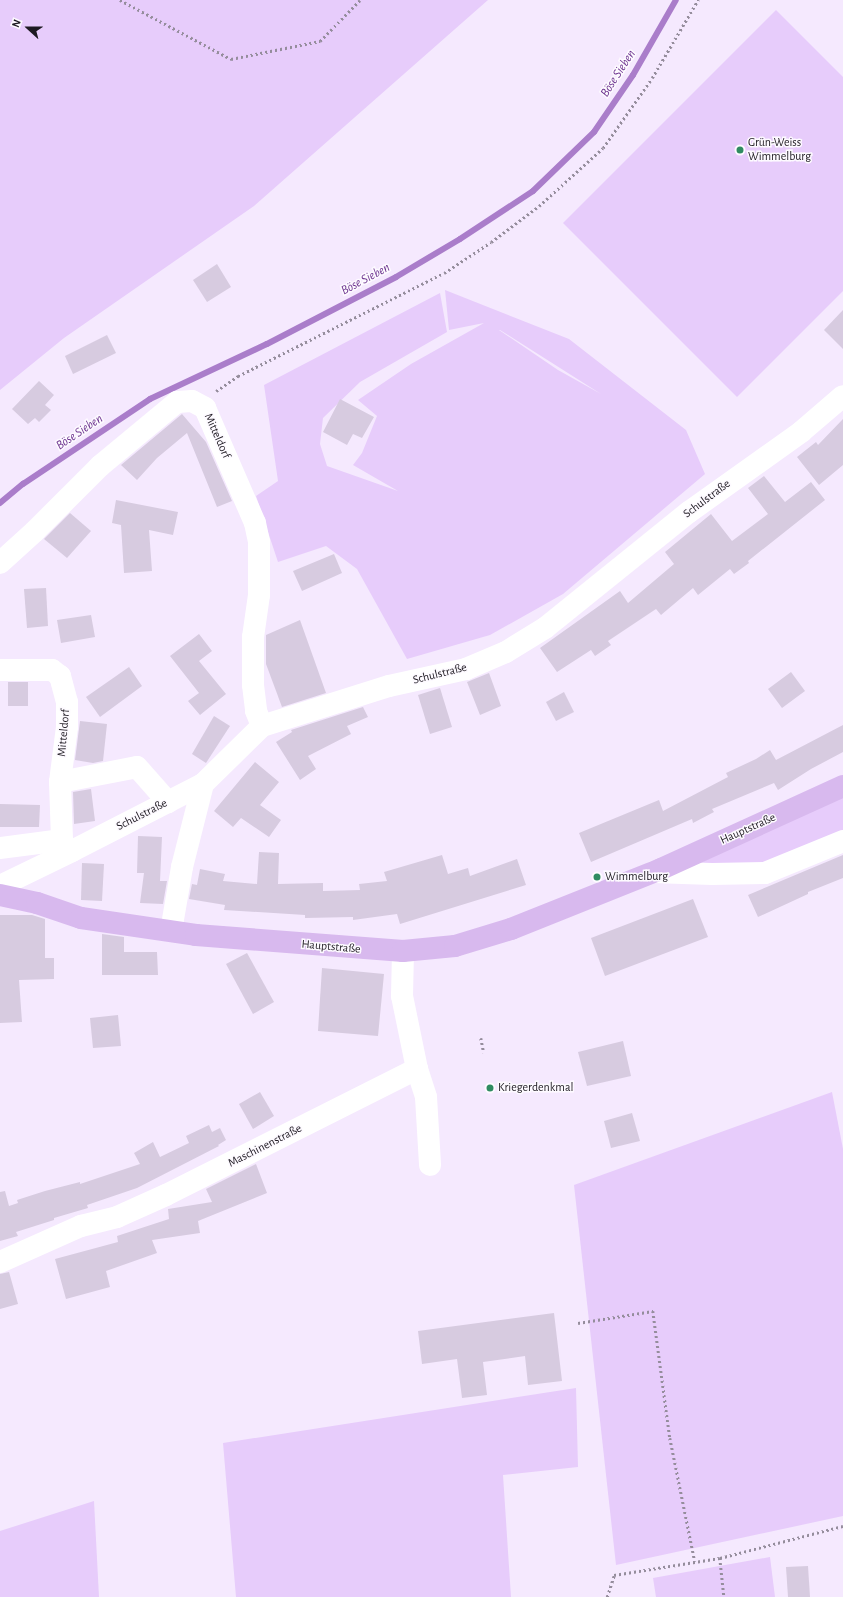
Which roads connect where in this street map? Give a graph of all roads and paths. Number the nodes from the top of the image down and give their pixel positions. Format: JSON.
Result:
{"nodes":[{"id":1,"x":120,"y":0,"type":"edge"},
{"id":2,"x":360,"y":0,"type":"edge"},
{"id":3,"x":698,"y":0,"type":"edge"},
{"id":4,"x":843,"y":396,"type":"edge"},
{"id":5,"x":197,"y":404,"type":"junction"},
{"id":6,"x":0,"y":562,"type":"edge"},
{"id":7,"x":0,"y":670,"type":"edge"},
{"id":8,"x":262,"y":726,"type":"junction"},
{"id":9,"x":60,"y":782,"type":"junction"},
{"id":10,"x":202,"y":784,"type":"junction"},
{"id":11,"x":843,"y":786,"type":"edge"},
{"id":12,"x":168,"y":802,"type":"junction"},
{"id":13,"x":843,"y":841,"type":"edge"},
{"id":14,"x":0,"y":848,"type":"edge"},
{"id":15,"x":653,"y":872,"type":"junction"},
{"id":16,"x":0,"y":886,"type":"edge"},
{"id":17,"x":0,"y":895,"type":"edge"},
{"id":18,"x":171,"y":931,"type":"junction"},
{"id":19,"x":403,"y":951,"type":"junction"},
{"id":20,"x":481,"y":1038,"type":"dead end"},
{"id":21,"x":484,"y":1053,"type":"dead end"},
{"id":22,"x":417,"y":1069,"type":"junction"},
{"id":23,"x":430,"y":1165,"type":"dead end"},
{"id":24,"x":0,"y":1262,"type":"edge"},
{"id":25,"x":578,"y":1323,"type":"dead end"},
{"id":26,"x":843,"y":1526,"type":"edge"},
{"id":27,"x":720,"y":1558,"type":"junction"},
{"id":28,"x":695,"y":1562,"type":"junction"},
{"id":29,"x":607,"y":1597,"type":"edge"},
{"id":30,"x":724,"y":1597,"type":"edge"}],
"edges":[{"from":1,"to":2,"type":"path"},
{"from":3,"to":5,"type":"path"},
{"from":4,"to":8,"type":"street","name":"Schulstraße"},
{"from":5,"to":6,"type":"street","name":"Mitteldorf"},
{"from":5,"to":8,"type":"street","name":"Mitteldorf"},
{"from":7,"to":9,"type":"street","name":"Mitteldorf"},
{"from":8,"to":10,"type":"street","name":"Schulstraße"},
{"from":9,"to":12,"type":"street"},
{"from":9,"to":14,"type":"street","name":"Mitteldorf"},
{"from":10,"to":12,"type":"street","name":"Schulstraße"},
{"from":10,"to":18,"type":"street"},
{"from":11,"to":15,"type":"main road","name":"Hauptstraße"},
{"from":12,"to":16,"type":"street","name":"Schulstraße"},
{"from":13,"to":15,"type":"street","name":"Hauptstraße"},
{"from":15,"to":19,"type":"main road","name":"Hauptstraße"},
{"from":17,"to":18,"type":"main road","name":"Hauptstraße"},
{"from":18,"to":19,"type":"main road","name":"Hauptstraße"},
{"from":19,"to":22,"type":"street"},
{"from":20,"to":21,"type":"path"},
{"from":22,"to":23,"type":"street"},
{"from":22,"to":24,"type":"street","name":"Maschinenstraße"},
{"from":25,"to":28,"type":"path"},
{"from":26,"to":27,"type":"path"},
{"from":27,"to":28,"type":"path"},
{"from":27,"to":30,"type":"path"},
{"from":28,"to":29,"type":"path"}]}
